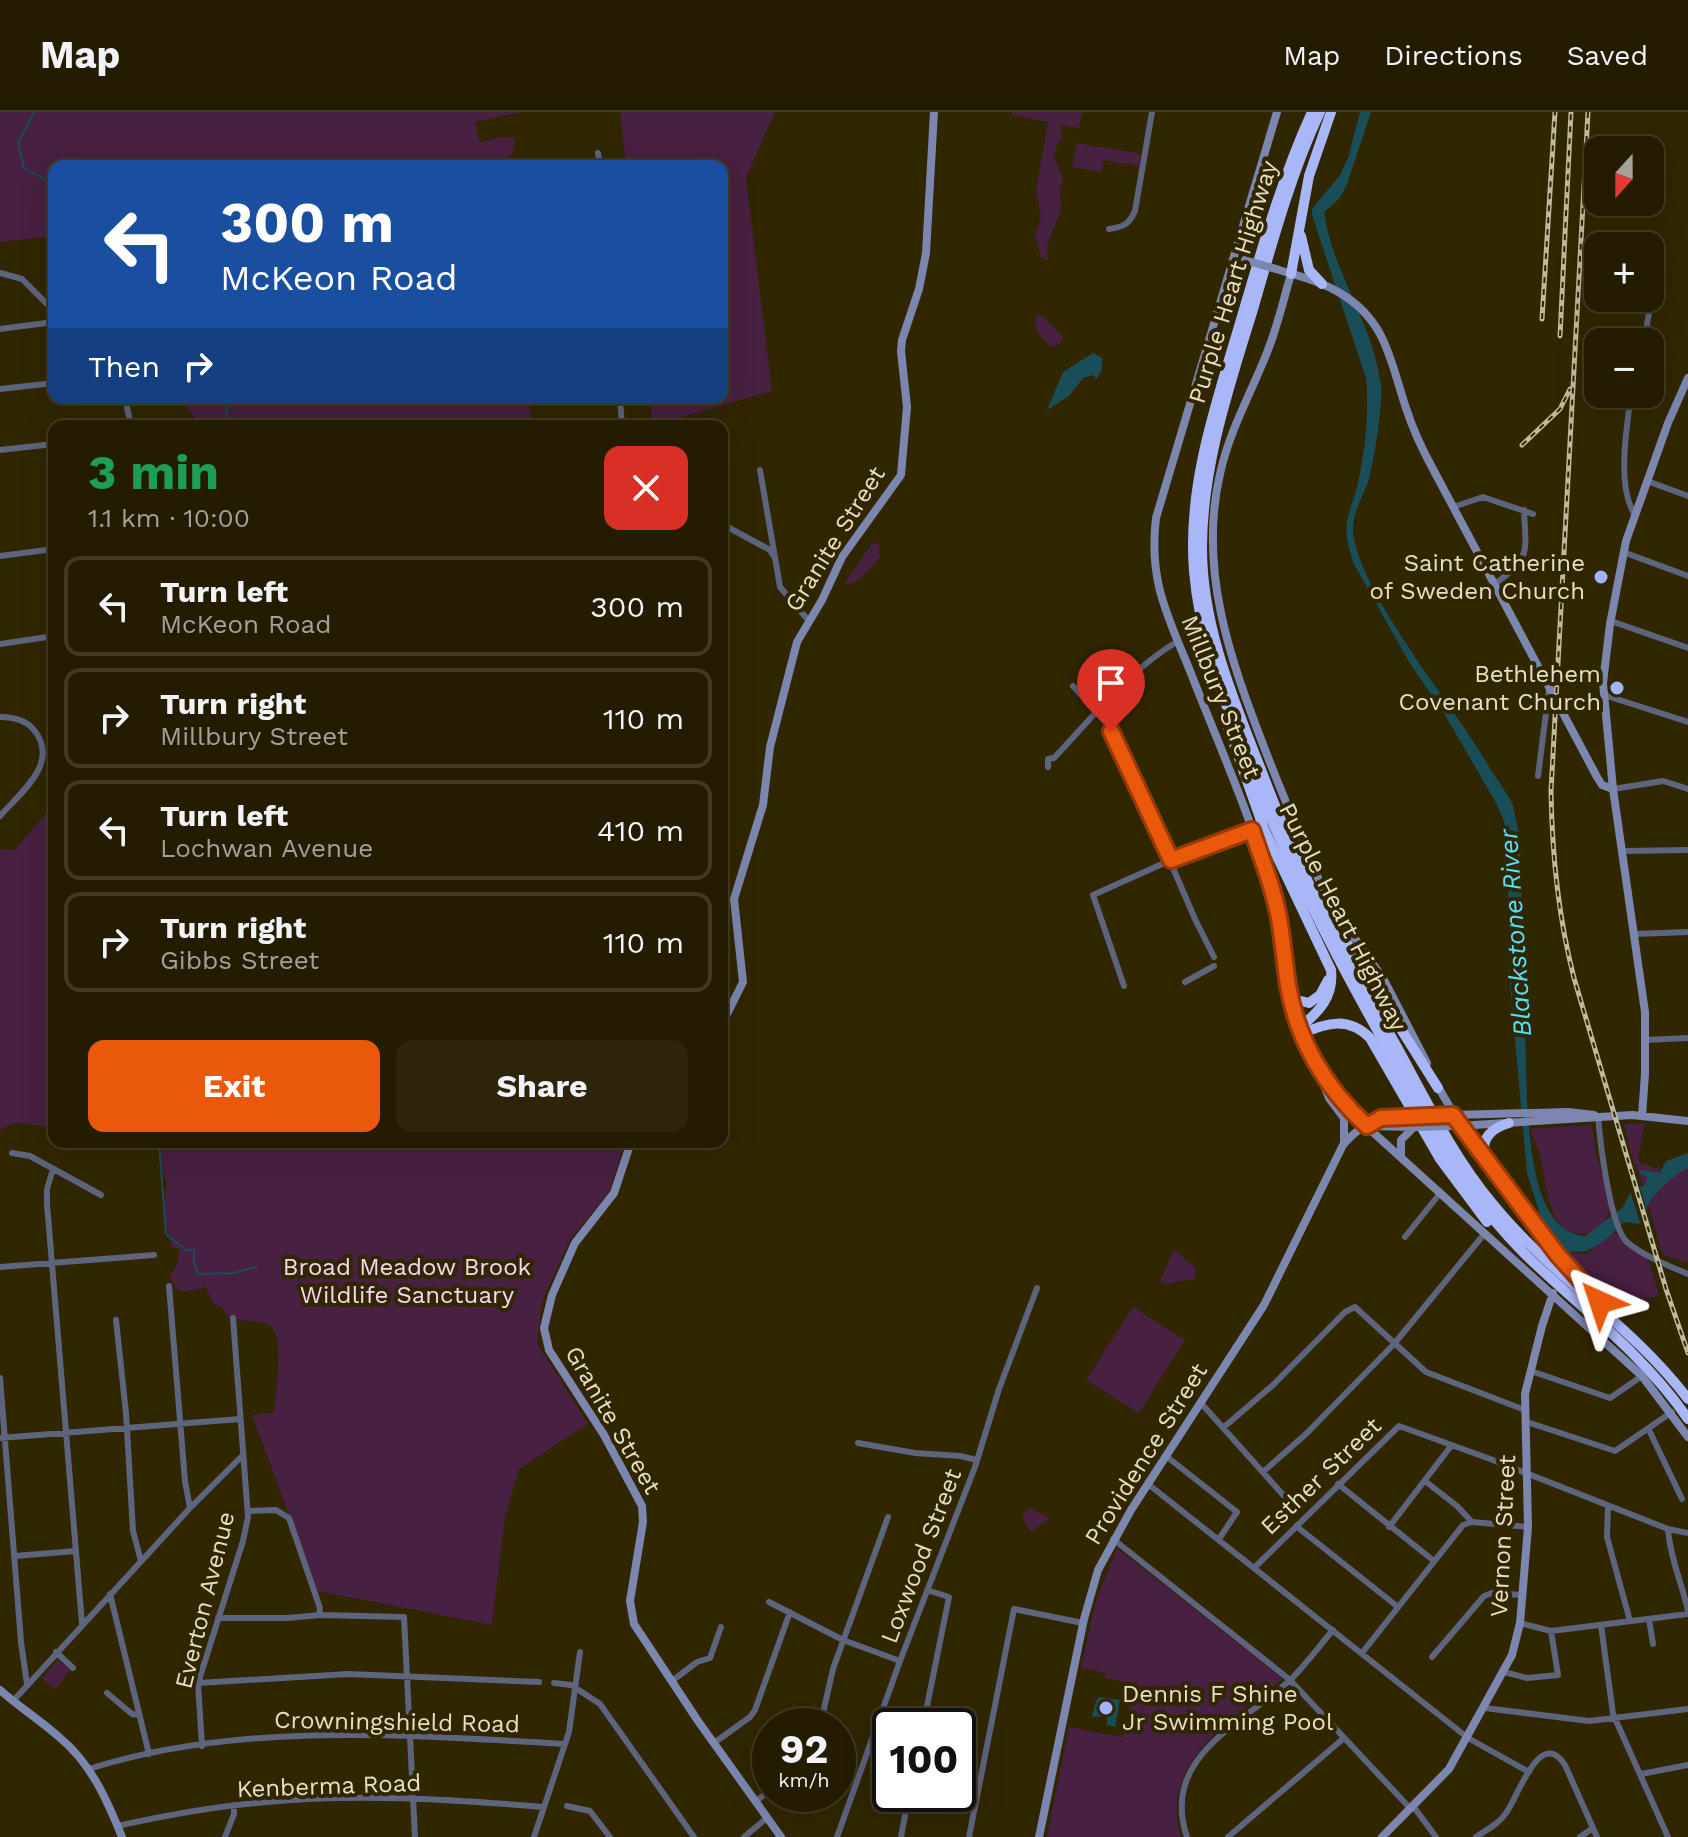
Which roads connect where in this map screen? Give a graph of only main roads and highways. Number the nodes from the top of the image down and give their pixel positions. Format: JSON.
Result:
{"nodes":[{"id":1,"x":934,"y":112,"type":"edge"},
{"id":2,"x":1277,"y":112,"type":"edge"},
{"id":3,"x":1312,"y":112,"type":"edge"},
{"id":4,"x":1320,"y":112,"type":"edge"},
{"id":5,"x":1331,"y":112,"type":"edge"},
{"id":6,"x":1299,"y":229,"type":"junction"},
{"id":7,"x":1235,"y":257,"type":"junction"},
{"id":8,"x":1291,"y":274,"type":"junction"},
{"id":9,"x":1322,"y":284,"type":"junction"},
{"id":10,"x":1688,"y":378,"type":"edge"},
{"id":11,"x":1212,"y":663,"type":"junction"},
{"id":12,"x":1613,"y":789,"type":"junction"},
{"id":13,"x":1304,"y":874,"type":"junction"},
{"id":14,"x":1331,"y":970,"type":"junction"},
{"id":15,"x":1288,"y":985,"type":"junction"},
{"id":16,"x":728,"y":1012,"type":"edge"},
{"id":17,"x":1301,"y":1031,"type":"junction"},
{"id":18,"x":1322,"y":1074,"type":"junction"},
{"id":19,"x":1438,"y":1088,"type":"junction"},
{"id":20,"x":1451,"y":1115,"type":"junction"},
{"id":21,"x":1642,"y":1116,"type":"junction"},
{"id":22,"x":1509,"y":1118,"type":"junction"},
{"id":23,"x":1688,"y":1121,"type":"edge"},
{"id":24,"x":1367,"y":1126,"type":"junction"},
{"id":25,"x":1456,"y":1126,"type":"junction"},
{"id":26,"x":1414,"y":1127,"type":"junction"},
{"id":27,"x":1343,"y":1145,"type":"junction"},
{"id":28,"x":629,"y":1148,"type":"edge"},
{"id":29,"x":1402,"y":1157,"type":"junction"},
{"id":30,"x":1485,"y":1159,"type":"junction"},
{"id":31,"x":1565,"y":1292,"type":"junction"},
{"id":32,"x":1553,"y":1293,"type":"junction"},
{"id":33,"x":1635,"y":1341,"type":"junction"},
{"id":34,"x":1688,"y":1399,"type":"edge"},
{"id":35,"x":1688,"y":1419,"type":"edge"},
{"id":36,"x":1688,"y":1437,"type":"edge"},
{"id":37,"x":0,"y":1690,"type":"edge"},
{"id":38,"x":122,"y":1837,"type":"edge"},
{"id":39,"x":781,"y":1837,"type":"edge"},
{"id":40,"x":1039,"y":1837,"type":"edge"},
{"id":41,"x":1382,"y":1837,"type":"edge"}],
"edges":[{"from":1,"to":16,"type":"main road","name":"Granite Street"},
{"from":2,"to":7,"type":"main road","name":"Millbury Street"},
{"from":3,"to":11,"type":"highway","name":"Purple Heart Highway"},
{"from":4,"to":13,"type":"highway","name":"Purple Heart Highway"},
{"from":5,"to":6,"type":"highway"},
{"from":6,"to":8,"type":"highway"},
{"from":6,"to":9,"type":"highway"},
{"from":7,"to":8,"type":"main road","bridge":true},
{"from":7,"to":15,"type":"main road","name":"Millbury Street"},
{"from":8,"to":9,"type":"main road"},
{"from":8,"to":19,"type":"main road"},
{"from":9,"to":12,"type":"main road"},
{"from":10,"to":12,"type":"main road"},
{"from":11,"to":14,"type":"highway"},
{"from":11,"to":31,"type":"highway","name":"Purple Heart Highway"},
{"from":12,"to":21,"type":"main road"},
{"from":13,"to":19,"type":"highway"},
{"from":13,"to":33,"type":"highway","name":"Purple Heart Highway"},
{"from":14,"to":15,"type":"highway"},
{"from":14,"to":17,"type":"highway"},
{"from":15,"to":17,"type":"main road","name":"Millbury Street"},
{"from":17,"to":18,"type":"main road","name":"Millbury Street"},
{"from":17,"to":31,"type":"highway"},
{"from":18,"to":24,"type":"main road","name":"Millbury Street"},
{"from":18,"to":27,"type":"main road"},
{"from":19,"to":20,"type":"main road"},
{"from":20,"to":22,"type":"main road"},
{"from":20,"to":24,"type":"main road","bridge":true},
{"from":20,"to":25,"type":"main road"},
{"from":21,"to":22,"type":"main road"},
{"from":21,"to":23,"type":"main road"},
{"from":22,"to":25,"type":"main road"},
{"from":22,"to":30,"type":"highway"},
{"from":24,"to":26,"type":"main road"},
{"from":24,"to":27,"type":"main road","name":"Providence Street"},
{"from":24,"to":29,"type":"main road","name":"Millbury Street"},
{"from":25,"to":26,"type":"main road","bridge":true},
{"from":25,"to":30,"type":"highway"},
{"from":26,"to":29,"type":"main road"},
{"from":27,"to":40,"type":"main road","name":"Providence Street"},
{"from":28,"to":39,"type":"main road","name":"Granite Street"},
{"from":29,"to":32,"type":"main road","name":"Millbury Street"},
{"from":30,"to":33,"type":"highway"},
{"from":31,"to":35,"type":"highway","name":"Purple Heart Highway"},
{"from":32,"to":36,"type":"main road","name":"Millbury Street"},
{"from":32,"to":41,"type":"main road","name":"Vernon Street"},
{"from":33,"to":34,"type":"highway","name":"Purple Heart Highway"},
{"from":37,"to":38,"type":"main road"}]}
